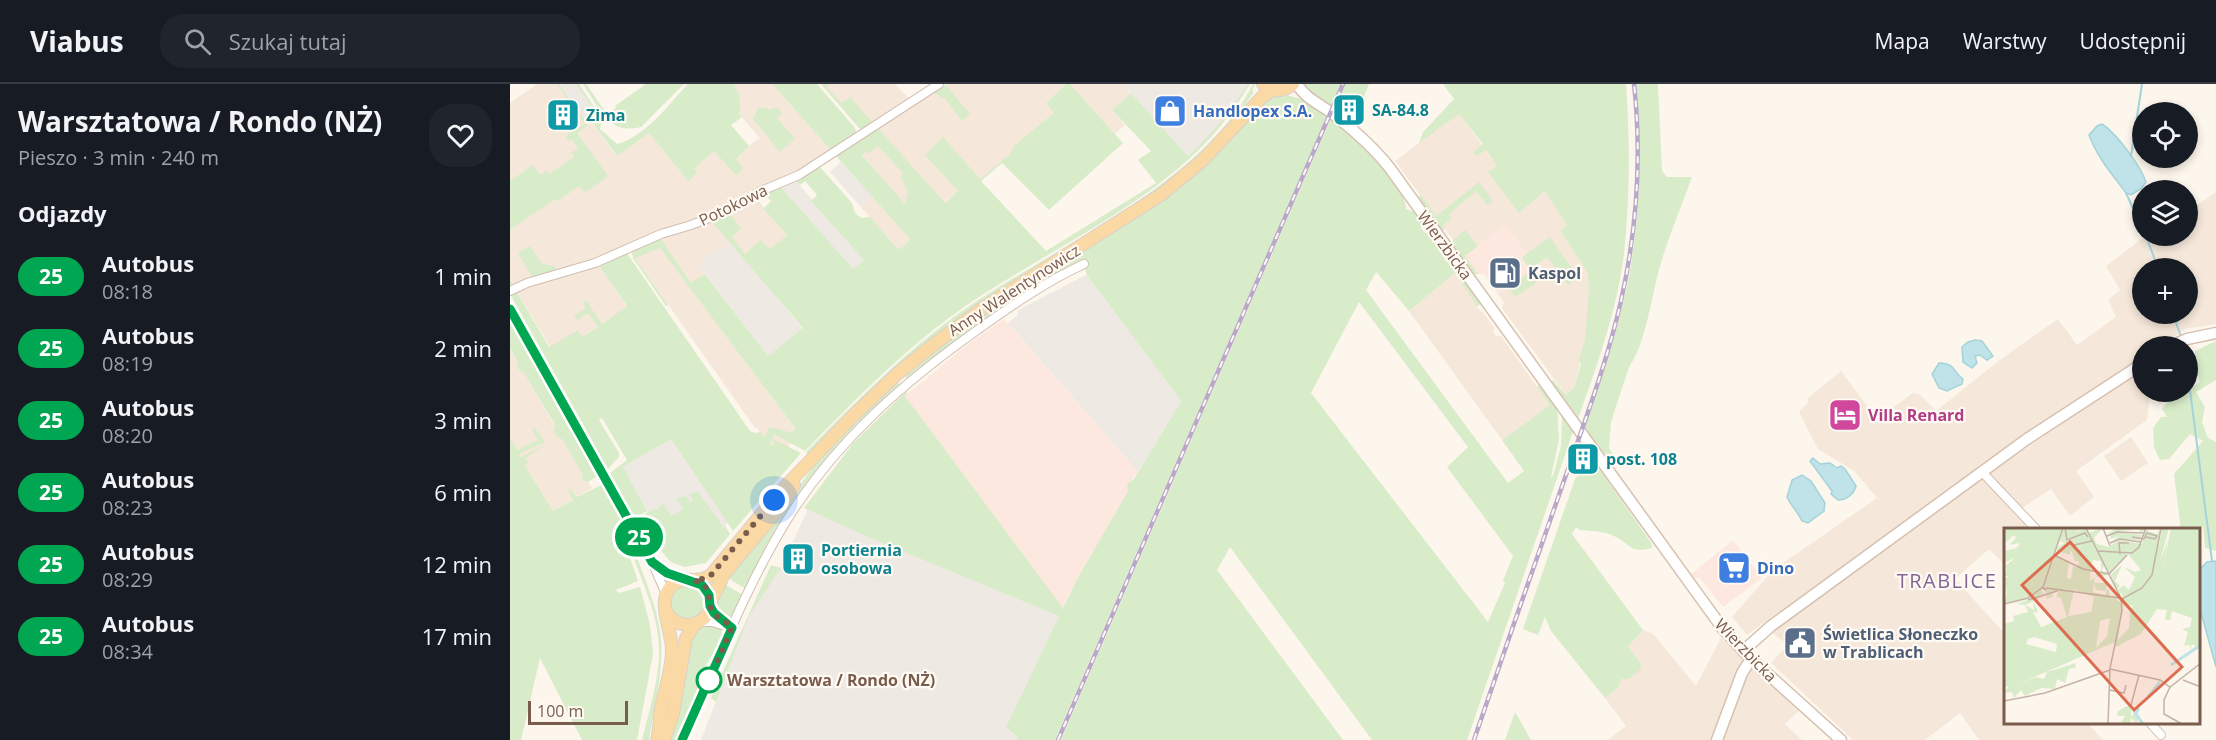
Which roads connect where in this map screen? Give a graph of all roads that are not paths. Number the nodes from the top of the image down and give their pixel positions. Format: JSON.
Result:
{"nodes":[{"id":1,"x":939,"y":84,"type":"edge"},
{"id":2,"x":1278,"y":86,"type":"edge"},
{"id":3,"x":1084,"y":264,"type":"dead end"},
{"id":4,"x":510,"y":291,"type":"edge"},
{"id":5,"x":510,"y":309,"type":"edge"},
{"id":6,"x":2216,"y":333,"type":"edge"},
{"id":7,"x":2198,"y":337,"type":"edge"},
{"id":8,"x":2132,"y":371,"type":"edge"},
{"id":9,"x":813,"y":460,"type":"junction"},
{"id":10,"x":1982,"y":472,"type":"junction"},
{"id":11,"x":2035,"y":528,"type":"edge"},
{"id":12,"x":652,"y":562,"type":"junction"},
{"id":13,"x":690,"y":580,"type":"junction"},
{"id":14,"x":666,"y":595,"type":"junction"},
{"id":15,"x":710,"y":604,"type":"junction"},
{"id":16,"x":666,"y":611,"type":"junction"},
{"id":17,"x":697,"y":623,"type":"junction"},
{"id":18,"x":732,"y":628,"type":"junction"},
{"id":19,"x":1743,"y":651,"type":"junction"},
{"id":20,"x":1751,"y":659,"type":"junction"},
{"id":21,"x":2153,"y":725,"type":"edge"},
{"id":22,"x":2161,"y":735,"type":"dead end"},
{"id":23,"x":657,"y":740,"type":"edge"},
{"id":24,"x":664,"y":740,"type":"edge"},
{"id":25,"x":682,"y":740,"type":"edge"},
{"id":26,"x":1717,"y":740,"type":"edge"},
{"id":27,"x":1841,"y":740,"type":"edge"}],
"edges":[{"from":1,"to":4,"type":"street","name":"Potokowa"},
{"from":2,"to":9,"type":"main road","name":"Anny Walentynowicz"},
{"from":2,"to":19,"type":"main road","name":"Wierzbicka"},
{"from":3,"to":18,"type":"street"},
{"from":5,"to":12,"type":"street"},
{"from":6,"to":7,"type":"main road"},
{"from":8,"to":10,"type":"main road"},
{"from":9,"to":13,"type":"main road","name":"Anny Walentynowicz"},
{"from":9,"to":15,"type":"main road","name":"Anny Walentynowicz"},
{"from":10,"to":11,"type":"street"},
{"from":10,"to":19,"type":"main road"},
{"from":12,"to":13,"type":"street"},
{"from":12,"to":14,"type":"street"},
{"from":13,"to":14,"type":"main road"},
{"from":13,"to":15,"type":"main road"},
{"from":14,"to":16,"type":"main road"},
{"from":15,"to":17,"type":"main road"},
{"from":15,"to":18,"type":"street"},
{"from":16,"to":17,"type":"main road"},
{"from":16,"to":23,"type":"main road"},
{"from":17,"to":18,"type":"street"},
{"from":17,"to":24,"type":"main road"},
{"from":18,"to":25,"type":"street"},
{"from":19,"to":20,"type":"main road","name":"Wierzbicka"},
{"from":20,"to":26,"type":"main road"},
{"from":20,"to":27,"type":"main road","name":"Wierzbicka"},
{"from":21,"to":22,"type":"street"}]}
